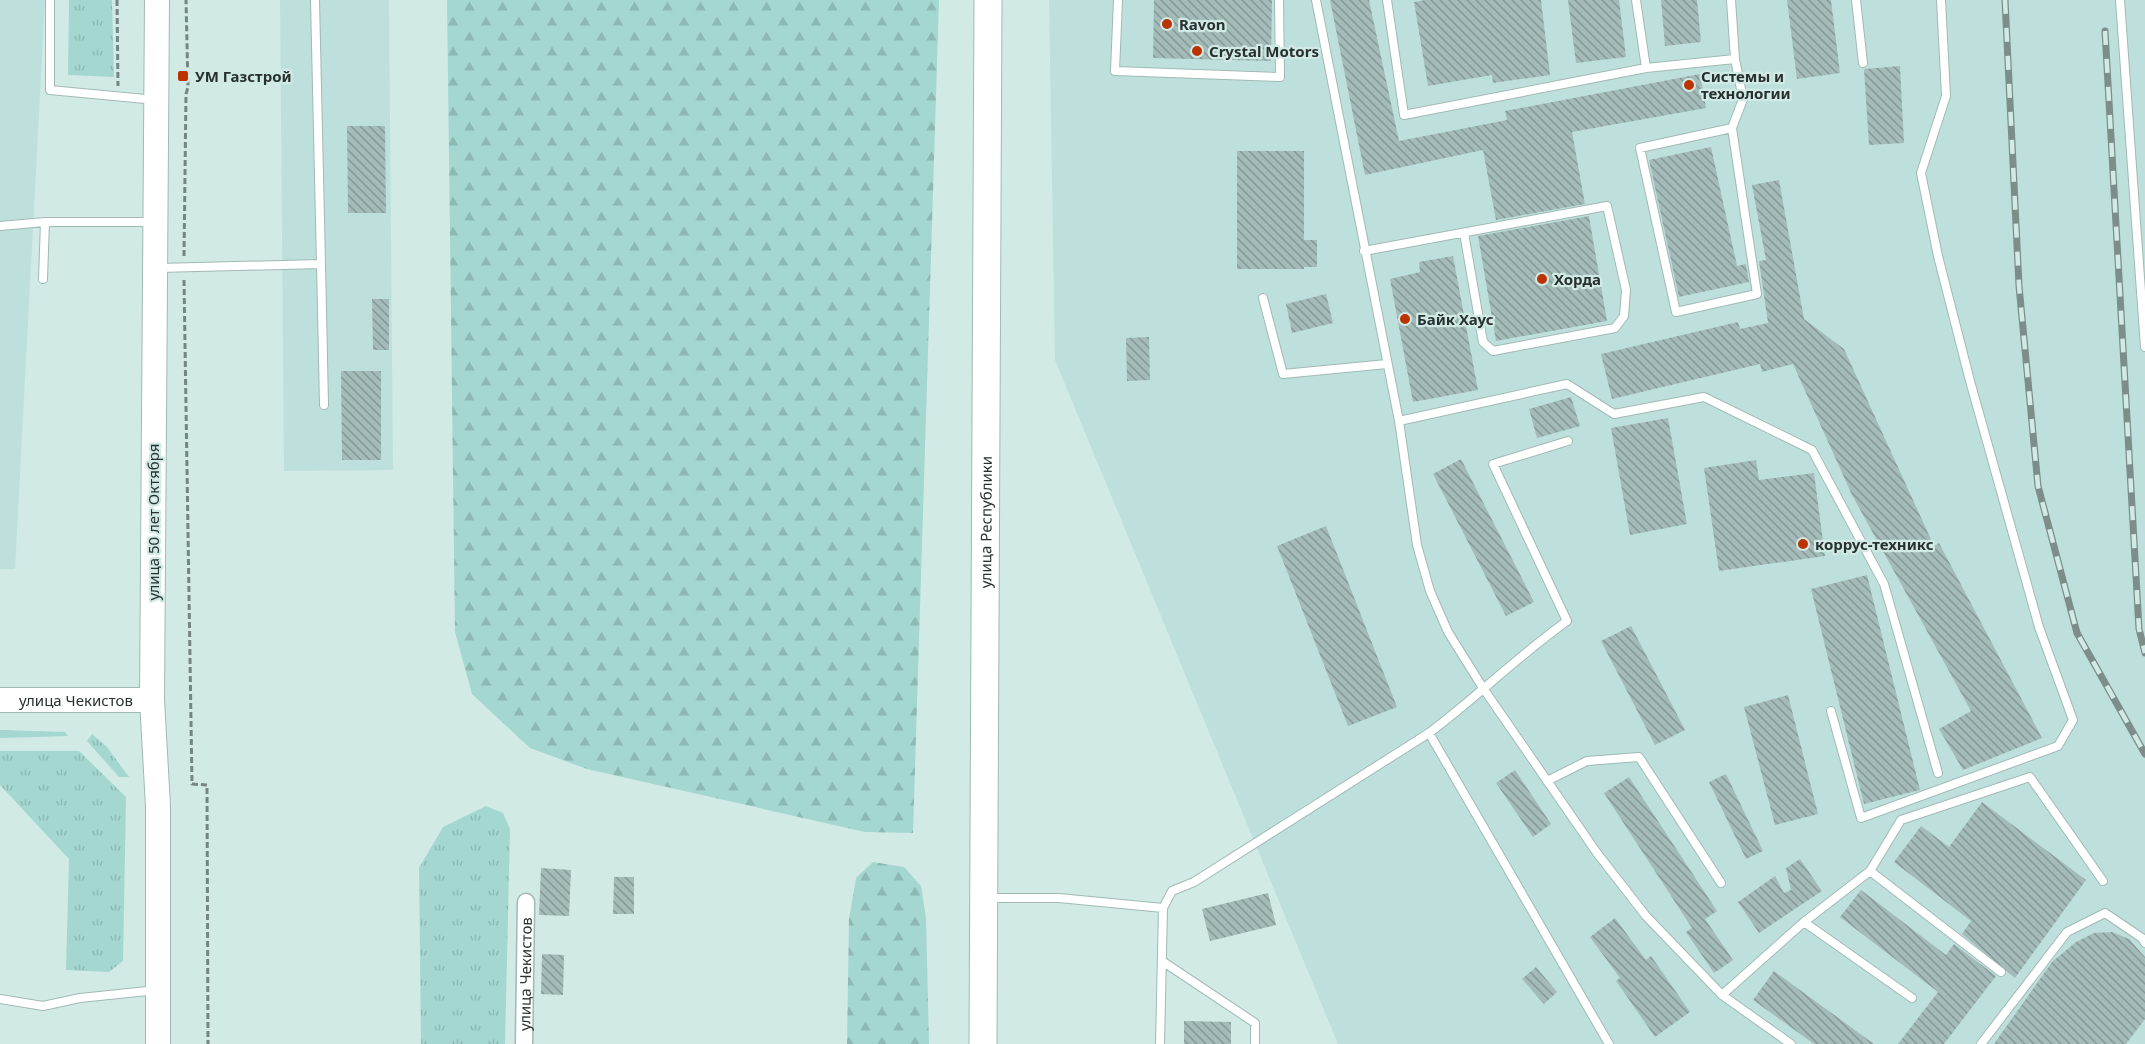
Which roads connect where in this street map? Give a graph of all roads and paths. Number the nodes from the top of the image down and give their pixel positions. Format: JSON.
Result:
{"nodes":[{"id":1,"x":50,"y":0,"type":"edge"},
{"id":2,"x":117,"y":0,"type":"edge"},
{"id":3,"x":158,"y":0,"type":"edge"},
{"id":4,"x":186,"y":0,"type":"edge"},
{"id":5,"x":315,"y":0,"type":"edge"},
{"id":6,"x":988,"y":0,"type":"edge"},
{"id":7,"x":1118,"y":0,"type":"edge"},
{"id":8,"x":1280,"y":0,"type":"edge"},
{"id":9,"x":1316,"y":0,"type":"edge"},
{"id":10,"x":1387,"y":0,"type":"edge"},
{"id":11,"x":1636,"y":0,"type":"edge"},
{"id":12,"x":1731,"y":0,"type":"edge"},
{"id":13,"x":1856,"y":0,"type":"edge"},
{"id":14,"x":1941,"y":0,"type":"edge"},
{"id":15,"x":2120,"y":0,"type":"edge"},
{"id":16,"x":1736,"y":59,"type":"junction"},
{"id":17,"x":1863,"y":63,"type":"dead end"},
{"id":18,"x":1646,"y":68,"type":"junction"},
{"id":19,"x":118,"y":96,"type":"junction"},
{"id":20,"x":156,"y":100,"type":"junction"},
{"id":21,"x":1732,"y":128,"type":"junction"},
{"id":22,"x":45,"y":222,"type":"junction"},
{"id":23,"x":155,"y":222,"type":"junction"},
{"id":24,"x":0,"y":226,"type":"edge"},
{"id":25,"x":1464,"y":233,"type":"junction"},
{"id":26,"x":1364,"y":251,"type":"junction"},
{"id":27,"x":321,"y":264,"type":"junction"},
{"id":28,"x":184,"y":267,"type":"junction"},
{"id":29,"x":154,"y":268,"type":"junction"},
{"id":30,"x":43,"y":279,"type":"dead end"},
{"id":31,"x":1263,"y":298,"type":"dead end"},
{"id":32,"x":2145,"y":347,"type":"edge"},
{"id":33,"x":1387,"y":364,"type":"junction"},
{"id":34,"x":324,"y":405,"type":"dead end"},
{"id":35,"x":1398,"y":421,"type":"junction"},
{"id":36,"x":1568,"y":441,"type":"dead end"},
{"id":37,"x":1483,"y":688,"type":"junction"},
{"id":38,"x":0,"y":700,"type":"edge"},
{"id":39,"x":152,"y":700,"type":"junction"},
{"id":40,"x":1831,"y":711,"type":"dead end"},
{"id":41,"x":1429,"y":733,"type":"junction"},
{"id":42,"x":1938,"y":773,"type":"dead end"},
{"id":43,"x":1547,"y":781,"type":"junction"},
{"id":44,"x":1870,"y":871,"type":"junction"},
{"id":45,"x":2103,"y":881,"type":"dead end"},
{"id":46,"x":1721,"y":883,"type":"dead end"},
{"id":47,"x":984,"y":898,"type":"junction"},
{"id":48,"x":526,"y":902,"type":"dead end"},
{"id":49,"x":1163,"y":908,"type":"junction"},
{"id":50,"x":1804,"y":922,"type":"junction"},
{"id":51,"x":2145,"y":943,"type":"edge"},
{"id":52,"x":1162,"y":961,"type":"junction"},
{"id":53,"x":2001,"y":972,"type":"dead end"},
{"id":54,"x":157,"y":990,"type":"junction"},
{"id":55,"x":1722,"y":994,"type":"junction"},
{"id":56,"x":1912,"y":998,"type":"dead end"},
{"id":57,"x":0,"y":999,"type":"edge"},
{"id":58,"x":158,"y":1044,"type":"edge"},
{"id":59,"x":208,"y":1044,"type":"edge"},
{"id":60,"x":524,"y":1044,"type":"edge"},
{"id":61,"x":983,"y":1044,"type":"edge"},
{"id":62,"x":1160,"y":1044,"type":"edge"},
{"id":63,"x":1255,"y":1044,"type":"edge"},
{"id":64,"x":1609,"y":1044,"type":"edge"},
{"id":65,"x":1791,"y":1044,"type":"edge"},
{"id":66,"x":1981,"y":1044,"type":"edge"}],
"edges":[{"from":1,"to":19,"type":"lane"},
{"from":2,"to":19,"type":"path"},
{"from":3,"to":20,"type":"main road","name":"улица 50 лет Октября"},
{"from":4,"to":28,"type":"path"},
{"from":5,"to":27,"type":"lane"},
{"from":6,"to":47,"type":"main road","name":"улица Республики"},
{"from":7,"to":8,"type":"lane"},
{"from":9,"to":26,"type":"lane"},
{"from":10,"to":18,"type":"lane"},
{"from":11,"to":18,"type":"lane"},
{"from":12,"to":16,"type":"lane"},
{"from":13,"to":17,"type":"lane"},
{"from":14,"to":40,"type":"lane"},
{"from":15,"to":32,"type":"lane"},
{"from":16,"to":18,"type":"lane"},
{"from":16,"to":21,"type":"lane"},
{"from":19,"to":20,"type":"lane"},
{"from":20,"to":23,"type":"main road","name":"улица 50 лет Октября"},
{"from":21,"to":21,"type":"lane"},
{"from":22,"to":23,"type":"lane"},
{"from":22,"to":24,"type":"lane"},
{"from":22,"to":30,"type":"lane"},
{"from":23,"to":29,"type":"main road","name":"улица 50 лет Октября"},
{"from":25,"to":25,"type":"lane"},
{"from":25,"to":26,"type":"lane"},
{"from":26,"to":33,"type":"lane"},
{"from":27,"to":28,"type":"lane"},
{"from":27,"to":34,"type":"lane"},
{"from":28,"to":29,"type":"lane"},
{"from":28,"to":59,"type":"path"},
{"from":29,"to":39,"type":"main road","name":"улица 50 лет Октября"},
{"from":31,"to":33,"type":"lane"},
{"from":33,"to":35,"type":"lane"},
{"from":35,"to":37,"type":"lane"},
{"from":35,"to":42,"type":"lane"},
{"from":36,"to":37,"type":"lane"},
{"from":37,"to":41,"type":"lane"},
{"from":37,"to":43,"type":"lane"},
{"from":38,"to":39,"type":"main road","name":"улица Чекистов"},
{"from":39,"to":54,"type":"main road","name":"улица 50 лет Октября"},
{"from":41,"to":49,"type":"lane"},
{"from":41,"to":64,"type":"lane"},
{"from":43,"to":46,"type":"lane"},
{"from":43,"to":55,"type":"lane"},
{"from":44,"to":45,"type":"lane"},
{"from":44,"to":50,"type":"lane"},
{"from":44,"to":53,"type":"lane"},
{"from":47,"to":49,"type":"lane"},
{"from":47,"to":61,"type":"main road","name":"улица Республики"},
{"from":48,"to":60,"type":"street","name":"улица Чекистов"},
{"from":49,"to":52,"type":"lane"},
{"from":50,"to":55,"type":"lane"},
{"from":50,"to":56,"type":"lane"},
{"from":51,"to":66,"type":"lane"},
{"from":52,"to":62,"type":"lane"},
{"from":52,"to":63,"type":"lane"},
{"from":54,"to":57,"type":"lane"},
{"from":54,"to":58,"type":"main road","name":"улица 50 лет Октября"},
{"from":55,"to":65,"type":"lane"}]}
